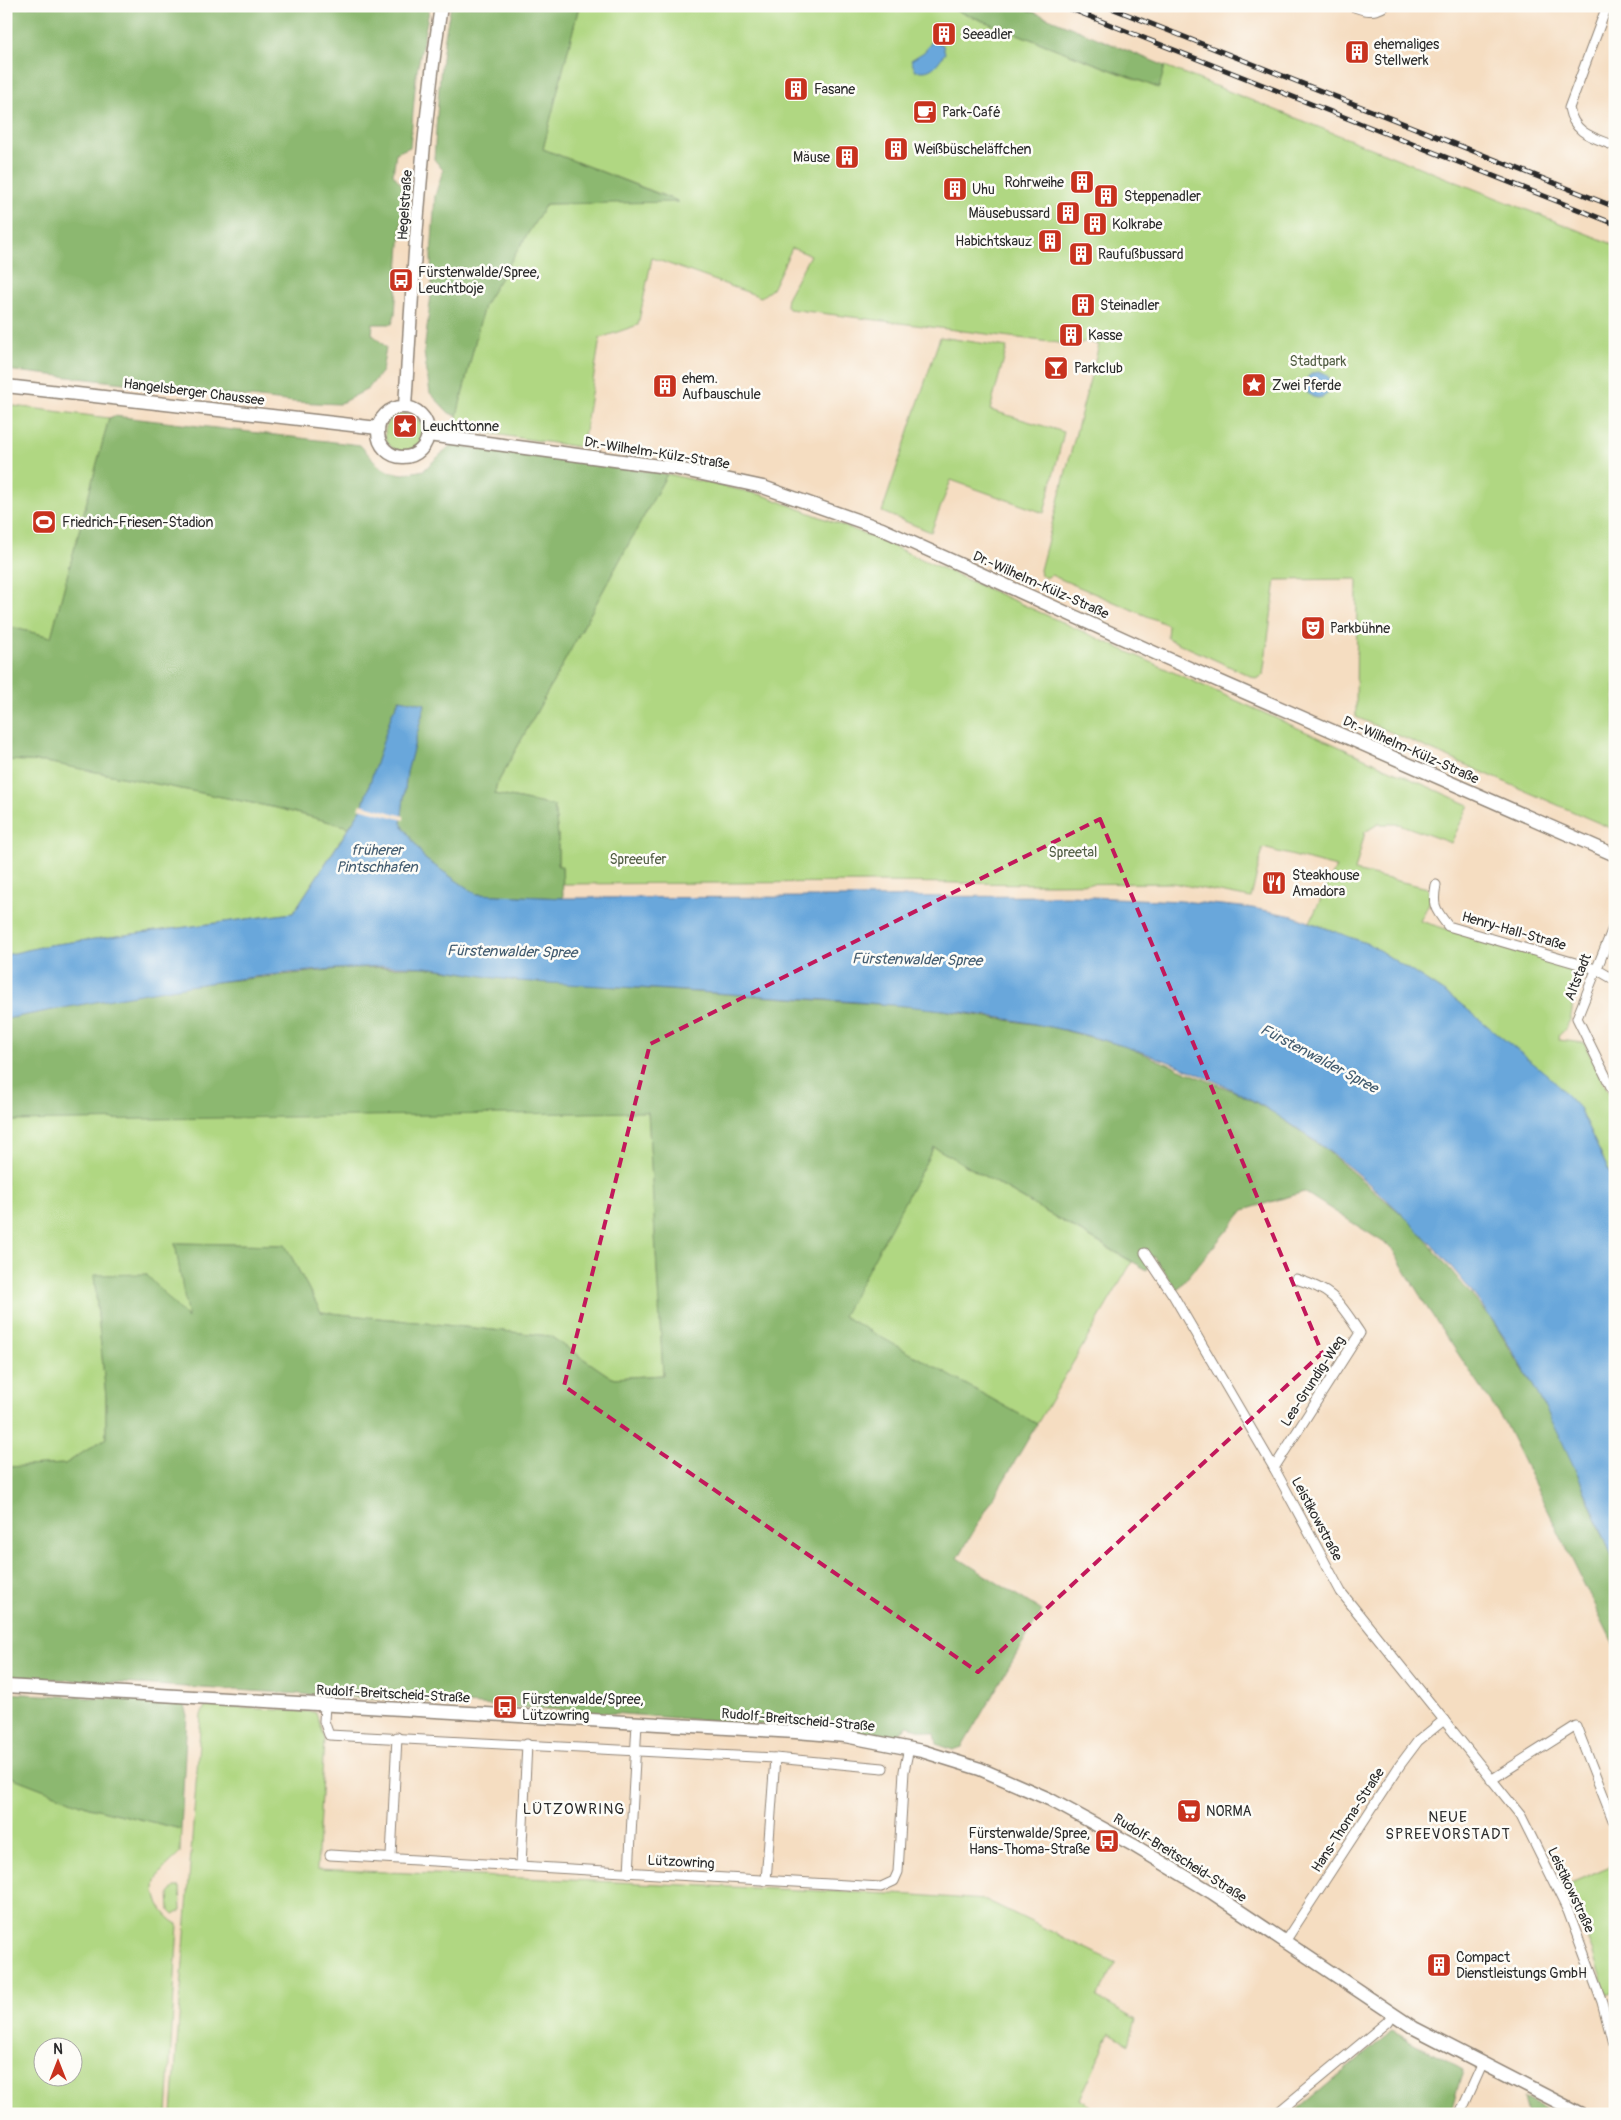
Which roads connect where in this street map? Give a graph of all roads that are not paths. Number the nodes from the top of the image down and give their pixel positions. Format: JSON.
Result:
{"nodes":[{"id":1,"x":441,"y":6,"type":"edge"},
{"id":2,"x":1352,"y":6,"type":"edge"},
{"id":3,"x":1385,"y":6,"type":"edge"},
{"id":4,"x":1607,"y":6,"type":"edge"},
{"id":5,"x":1615,"y":146,"type":"edge"},
{"id":6,"x":6,"y":386,"type":"edge"},
{"id":7,"x":404,"y":407,"type":"junction"},
{"id":8,"x":378,"y":428,"type":"junction"},
{"id":9,"x":428,"y":435,"type":"junction"},
{"id":10,"x":1615,"y":855,"type":"edge"},
{"id":11,"x":1436,"y":885,"type":"dead end"},
{"id":12,"x":1615,"y":923,"type":"edge"},
{"id":13,"x":1596,"y":969,"type":"junction"},
{"id":14,"x":1615,"y":980,"type":"edge"},
{"id":15,"x":1615,"y":1095,"type":"edge"},
{"id":16,"x":1145,"y":1253,"type":"dead end"},
{"id":17,"x":1296,"y":1279,"type":"dead end"},
{"id":18,"x":1274,"y":1468,"type":"junction"},
{"id":19,"x":6,"y":1686,"type":"edge"},
{"id":20,"x":325,"y":1706,"type":"junction"},
{"id":21,"x":1444,"y":1720,"type":"junction"},
{"id":22,"x":637,"y":1723,"type":"junction"},
{"id":23,"x":397,"y":1737,"type":"junction"},
{"id":24,"x":527,"y":1744,"type":"junction"},
{"id":25,"x":909,"y":1748,"type":"junction"},
{"id":26,"x":635,"y":1750,"type":"junction"},
{"id":27,"x":775,"y":1758,"type":"junction"},
{"id":28,"x":883,"y":1768,"type":"dead end"},
{"id":29,"x":1491,"y":1780,"type":"junction"},
{"id":30,"x":1614,"y":1820,"type":"dead end"},
{"id":31,"x":330,"y":1855,"type":"dead end"},
{"id":32,"x":391,"y":1857,"type":"junction"},
{"id":33,"x":521,"y":1866,"type":"junction"},
{"id":34,"x":629,"y":1872,"type":"junction"},
{"id":35,"x":766,"y":1881,"type":"junction"},
{"id":36,"x":1284,"y":1943,"type":"junction"},
{"id":37,"x":1392,"y":2015,"type":"junction"},
{"id":38,"x":1615,"y":2051,"type":"edge"},
{"id":39,"x":1483,"y":2063,"type":"junction"},
{"id":40,"x":1276,"y":2114,"type":"edge"},
{"id":41,"x":1460,"y":2114,"type":"edge"},
{"id":42,"x":1581,"y":2114,"type":"edge"}],
"edges":[{"from":1,"to":7,"type":"main road","name":"Hegelstraße"},
{"from":2,"to":3,"type":"street"},
{"from":4,"to":5,"type":"street"},
{"from":6,"to":8,"type":"main road","name":"Hangelsberger Chaussee"},
{"from":7,"to":8,"type":"main road"},
{"from":7,"to":9,"type":"main road"},
{"from":8,"to":9,"type":"main road"},
{"from":9,"to":10,"type":"main road","name":"Dr.-Wilhelm-Külz-Straße"},
{"from":11,"to":13,"type":"street","name":"Henry-Hall-Straße"},
{"from":12,"to":13,"type":"street","name":"Altstadt"},
{"from":13,"to":14,"type":"street","name":"Henry-Hall-Straße"},
{"from":13,"to":15,"type":"street","name":"Altstadt"},
{"from":16,"to":18,"type":"street","name":"Leistikowstraße"},
{"from":17,"to":18,"type":"street","name":"Lea-Grundig-Weg"},
{"from":18,"to":21,"type":"street","name":"Leistikowstraße"},
{"from":19,"to":20,"type":"main road","name":"Rudolf-Breitscheid-Straße"},
{"from":20,"to":22,"type":"main road","name":"Rudolf-Breitscheid-Straße"},
{"from":20,"to":23,"type":"street"},
{"from":21,"to":29,"type":"street","name":"Leistikowstraße"},
{"from":21,"to":36,"type":"street","name":"Hans-Thoma-Straße"},
{"from":22,"to":25,"type":"main road","name":"Rudolf-Breitscheid-Straße"},
{"from":22,"to":26,"type":"street"},
{"from":23,"to":24,"type":"street"},
{"from":23,"to":32,"type":"street"},
{"from":24,"to":26,"type":"street"},
{"from":24,"to":33,"type":"street"},
{"from":25,"to":35,"type":"street","name":"Lützowring"},
{"from":25,"to":36,"type":"main road","name":"Rudolf-Breitscheid-Straße"},
{"from":26,"to":27,"type":"street"},
{"from":26,"to":34,"type":"street"},
{"from":27,"to":28,"type":"street"},
{"from":27,"to":35,"type":"street"},
{"from":29,"to":30,"type":"street"},
{"from":29,"to":38,"type":"street","name":"Leistikowstraße"},
{"from":31,"to":32,"type":"street","name":"Lützowring"},
{"from":32,"to":33,"type":"street","name":"Lützowring"},
{"from":33,"to":34,"type":"street","name":"Lützowring"},
{"from":34,"to":35,"type":"street","name":"Lützowring"},
{"from":36,"to":37,"type":"main road","name":"Rudolf-Breitscheid-Straße"},
{"from":37,"to":39,"type":"main road","name":"Rudolf-Breitscheid-Straße"},
{"from":37,"to":40,"type":"street"},
{"from":39,"to":41,"type":"street"},
{"from":39,"to":42,"type":"main road","name":"Rudolf-Breitscheid-Straße"}]}
